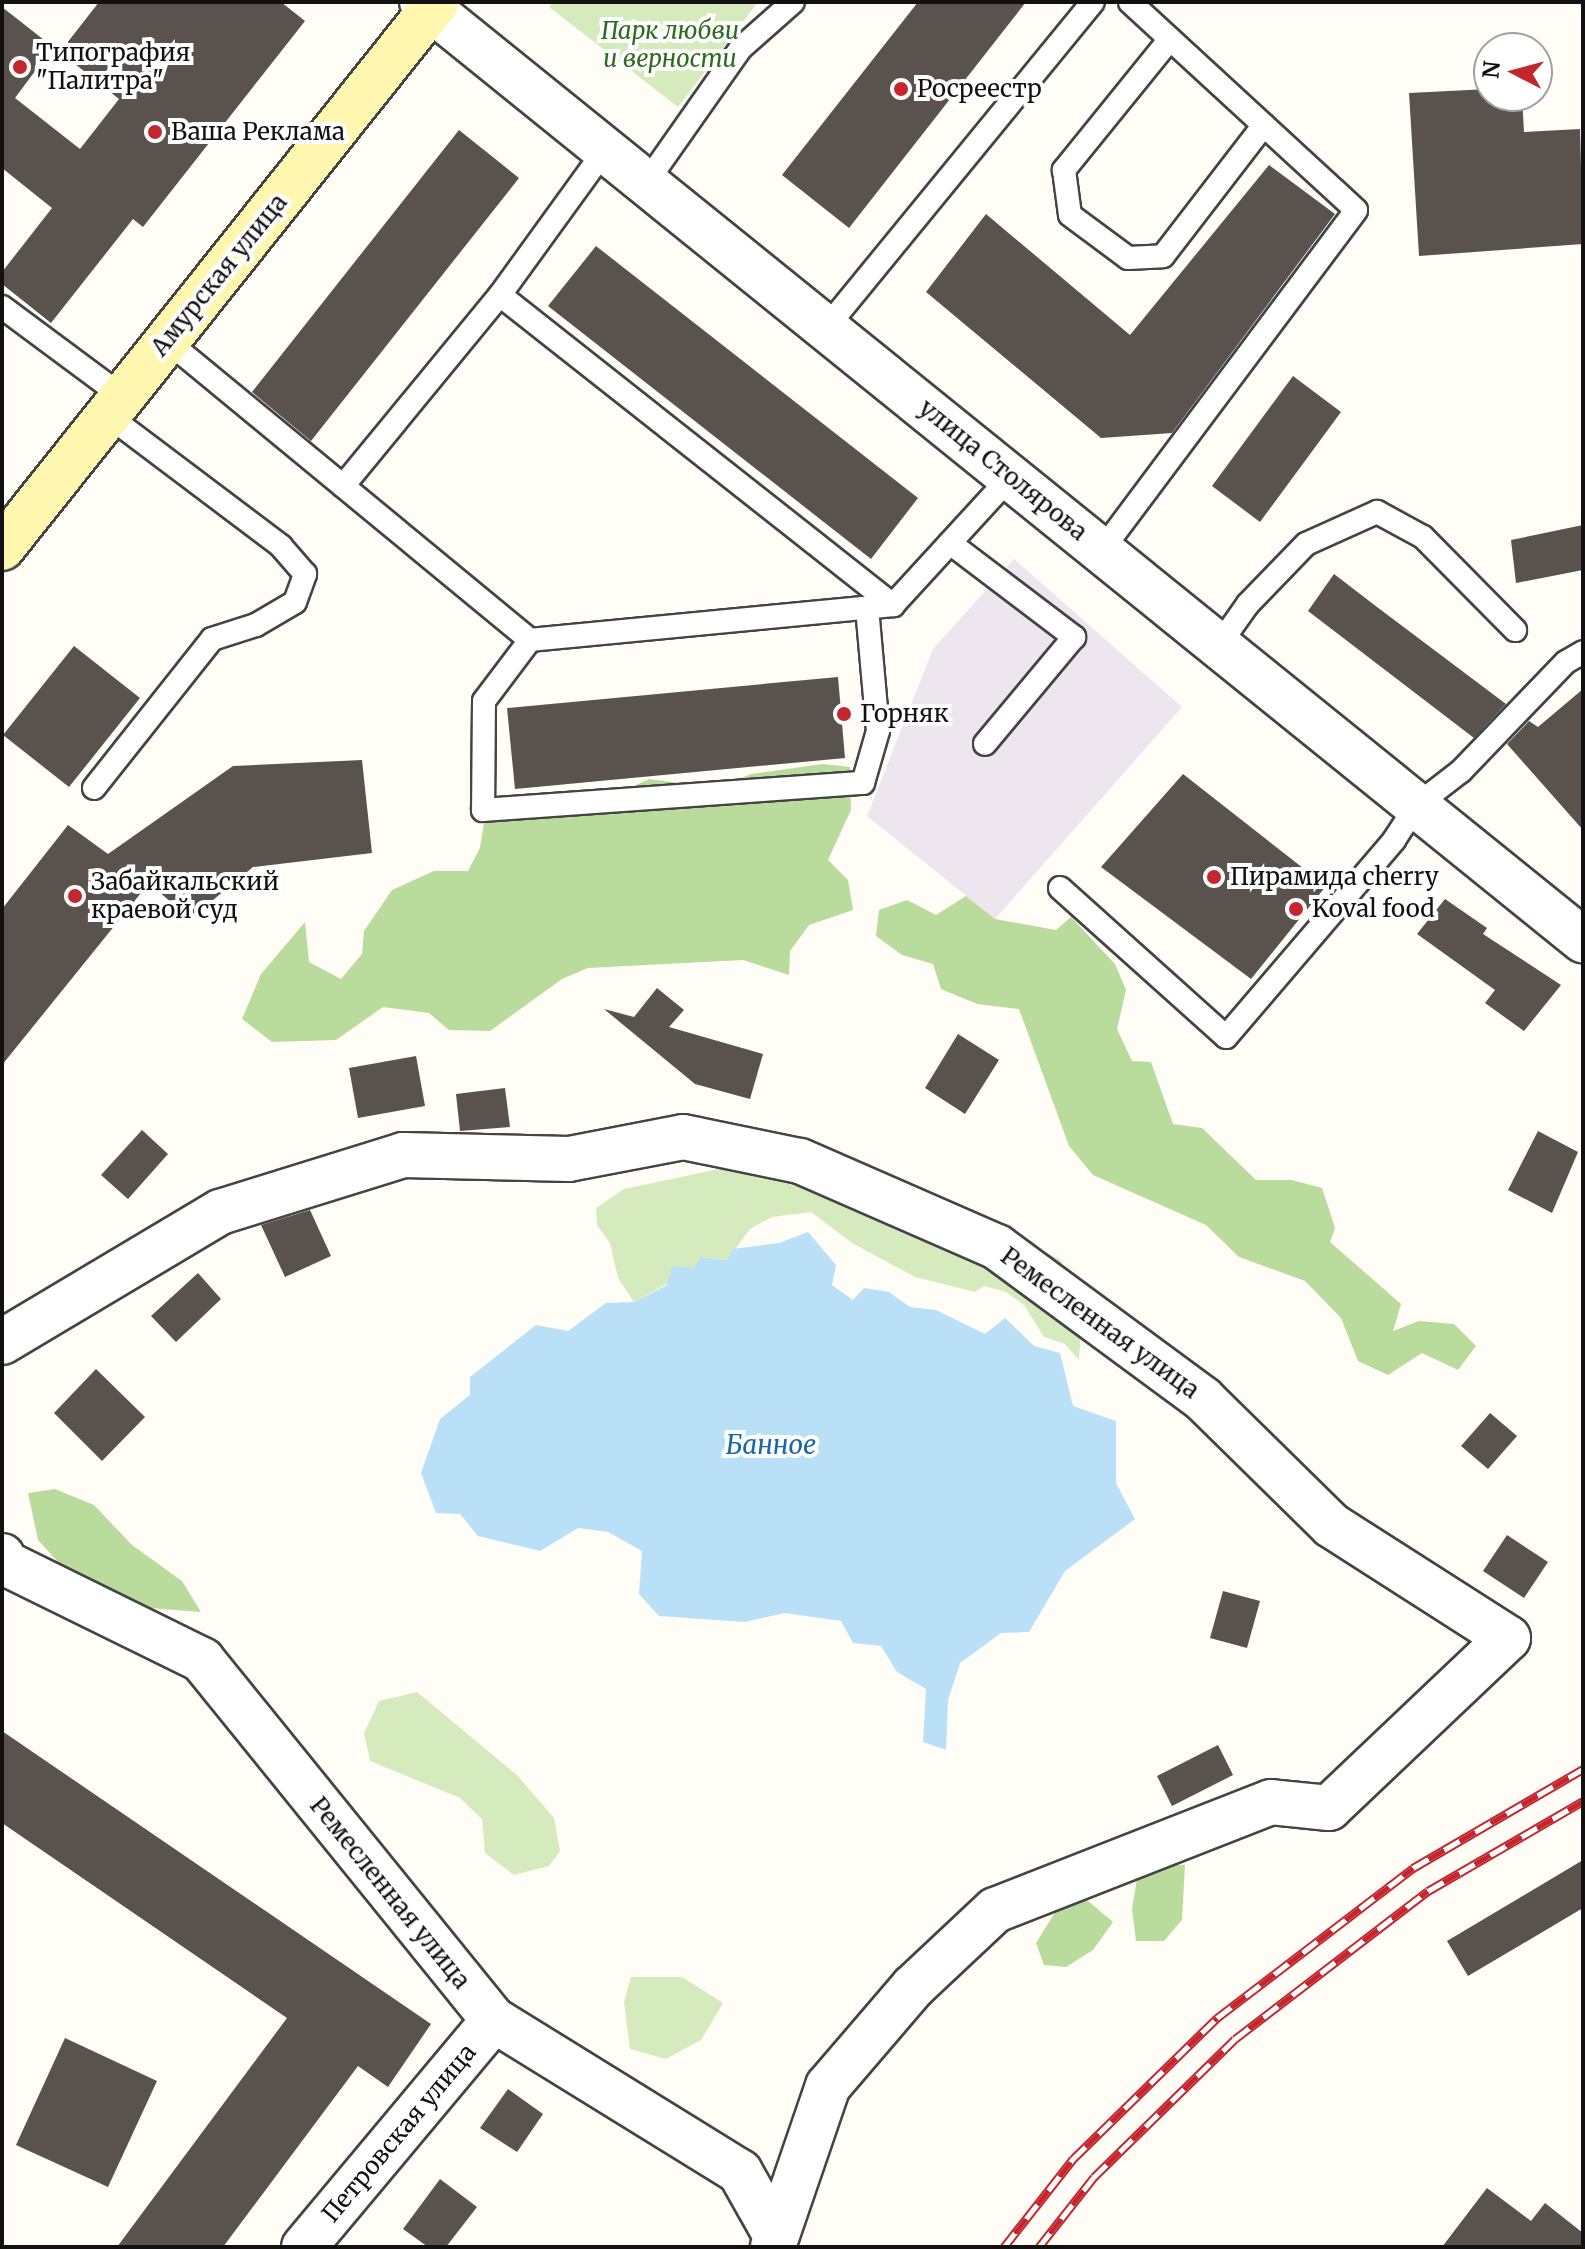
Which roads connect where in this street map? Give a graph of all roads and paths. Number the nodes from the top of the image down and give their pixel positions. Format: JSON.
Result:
{"nodes":[{"id":1,"x":793,"y":2,"type":"edge"},
{"id":2,"x":1093,"y":2,"type":"edge"},
{"id":3,"x":1130,"y":2,"type":"edge"},
{"id":4,"x":430,"y":5,"type":"edge"},
{"id":5,"x":1170,"y":39,"type":"junction"},
{"id":6,"x":1264,"y":125,"type":"junction"},
{"id":7,"x":605,"y":150,"type":"junction"},
{"id":8,"x":646,"y":183,"type":"junction"},
{"id":9,"x":500,"y":295,"type":"junction"},
{"id":10,"x":2,"y":307,"type":"edge"},
{"id":11,"x":826,"y":328,"type":"junction"},
{"id":12,"x":166,"y":340,"type":"junction"},
{"id":13,"x":114,"y":406,"type":"junction"},
{"id":14,"x":1011,"y":476,"type":"junction"},
{"id":15,"x":343,"y":486,"type":"junction"},
{"id":16,"x":950,"y":543,"type":"junction"},
{"id":17,"x":2,"y":548,"type":"edge"},
{"id":18,"x":1102,"y":550,"type":"junction"},
{"id":19,"x":893,"y":605,"type":"junction"},
{"id":20,"x":867,"y":608,"type":"junction"},
{"id":21,"x":1515,"y":630,"type":"dead end"},
{"id":22,"x":530,"y":640,"type":"junction"},
{"id":23,"x":1219,"y":645,"type":"junction"},
{"id":24,"x":1583,"y":652,"type":"edge"},
{"id":25,"x":985,"y":744,"type":"dead end"},
{"id":26,"x":94,"y":788,"type":"dead end"},
{"id":27,"x":1417,"y":805,"type":"junction"},
{"id":28,"x":1060,"y":888,"type":"dead end"},
{"id":29,"x":1583,"y":940,"type":"edge"},
{"id":30,"x":2,"y":1342,"type":"edge"},
{"id":31,"x":2,"y":1556,"type":"edge"},
{"id":32,"x":494,"y":2020,"type":"junction"},
{"id":33,"x":775,"y":2242,"type":"edge"},
{"id":34,"x":304,"y":2247,"type":"edge"}],
"edges":[{"from":1,"to":8,"type":"lane"},
{"from":2,"to":11,"type":"lane"},
{"from":3,"to":5,"type":"lane"},
{"from":4,"to":7,"type":"street","name":"улица Столярова"},
{"from":4,"to":12,"type":"main road","name":"Амурская улица"},
{"from":5,"to":6,"type":"lane"},
{"from":5,"to":6,"type":"lane"},
{"from":6,"to":18,"type":"lane"},
{"from":7,"to":8,"type":"street","name":"улица Столярова"},
{"from":7,"to":9,"type":"lane"},
{"from":8,"to":11,"type":"street","name":"улица Столярова"},
{"from":9,"to":15,"type":"lane"},
{"from":9,"to":19,"type":"lane"},
{"from":10,"to":13,"type":"lane"},
{"from":11,"to":14,"type":"street","name":"улица Столярова"},
{"from":12,"to":13,"type":"main road","name":"Амурская улица"},
{"from":12,"to":15,"type":"lane"},
{"from":13,"to":17,"type":"main road","name":"Амурская улица"},
{"from":13,"to":26,"type":"lane"},
{"from":14,"to":16,"type":"lane"},
{"from":14,"to":18,"type":"street","name":"улица Столярова"},
{"from":15,"to":22,"type":"lane"},
{"from":16,"to":19,"type":"lane"},
{"from":16,"to":25,"type":"lane"},
{"from":18,"to":23,"type":"street","name":"улица Столярова"},
{"from":19,"to":20,"type":"lane"},
{"from":20,"to":22,"type":"lane"},
{"from":20,"to":22,"type":"lane"},
{"from":21,"to":23,"type":"lane"},
{"from":23,"to":27,"type":"street","name":"улица Столярова"},
{"from":24,"to":27,"type":"lane"},
{"from":27,"to":28,"type":"lane"},
{"from":27,"to":29,"type":"street","name":"улица Столярова"},
{"from":30,"to":33,"type":"street","name":"Ремесленная улица"},
{"from":31,"to":32,"type":"street","name":"Ремесленная улица"},
{"from":32,"to":33,"type":"street","name":"Ремесленная улица"},
{"from":32,"to":34,"type":"street","name":"Петровская улица"}]}
